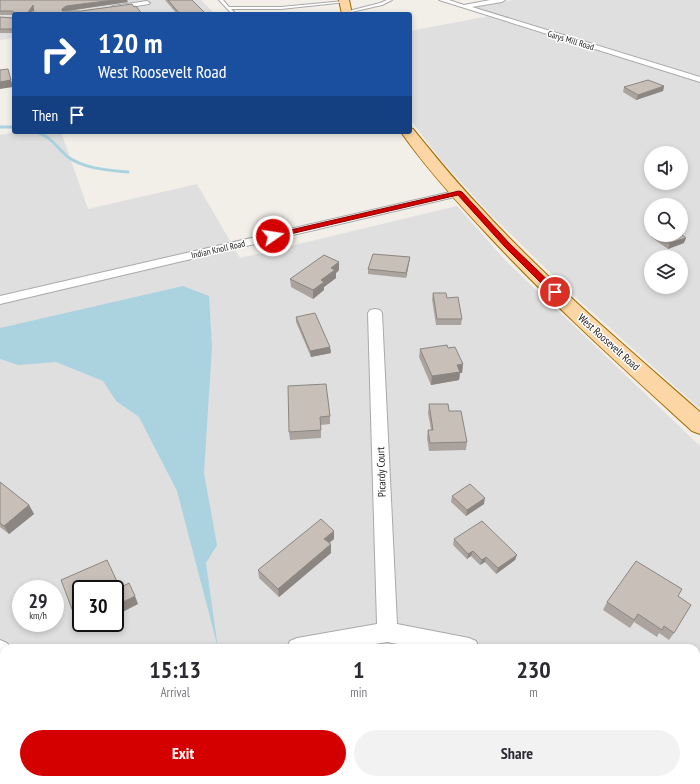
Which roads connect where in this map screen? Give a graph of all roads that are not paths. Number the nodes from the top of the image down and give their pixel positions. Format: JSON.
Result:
{"nodes":[{"id":1,"x":221,"y":0,"type":"edge"},
{"id":2,"x":390,"y":0,"type":"edge"},
{"id":3,"x":442,"y":0,"type":"edge"},
{"id":4,"x":502,"y":0,"type":"edge"},
{"id":5,"x":344,"y":1,"type":"edge"},
{"id":6,"x":148,"y":4,"type":"edge"},
{"id":7,"x":464,"y":7,"type":"junction"},
{"id":8,"x":228,"y":8,"type":"junction"},
{"id":9,"x":104,"y":9,"type":"edge"},
{"id":10,"x":232,"y":12,"type":"edge"},
{"id":11,"x":347,"y":12,"type":"edge"},
{"id":12,"x":350,"y":12,"type":"edge"},
{"id":13,"x":700,"y":80,"type":"edge"},
{"id":14,"x":410,"y":134,"type":"edge"},
{"id":15,"x":459,"y":193,"type":"junction"},
{"id":16,"x":0,"y":300,"type":"edge"},
{"id":17,"x":374,"y":313,"type":"dead end"},
{"id":18,"x":700,"y":425,"type":"edge"},
{"id":19,"x":387,"y":632,"type":"junction"},
{"id":20,"x":315,"y":644,"type":"edge"},
{"id":21,"x":448,"y":644,"type":"edge"}],
"edges":[{"from":1,"to":8,"type":"lane"},
{"from":2,"to":12,"type":"lane"},
{"from":3,"to":7,"type":"street","name":"Garys Mill Road"},
{"from":4,"to":7,"type":"street"},
{"from":5,"to":8,"type":"lane"},
{"from":5,"to":11,"type":"main road"},
{"from":6,"to":9,"type":"street"},
{"from":7,"to":13,"type":"street","name":"Garys Mill Road"},
{"from":8,"to":10,"type":"lane"},
{"from":14,"to":15,"type":"main road","name":"West Roosevelt Road"},
{"from":15,"to":16,"type":"street","name":"Indian Knoll Road"},
{"from":15,"to":18,"type":"main road","name":"West Roosevelt Road"},
{"from":17,"to":19,"type":"street","name":"Picardy Court"},
{"from":19,"to":20,"type":"street"},
{"from":19,"to":21,"type":"street"}]}
